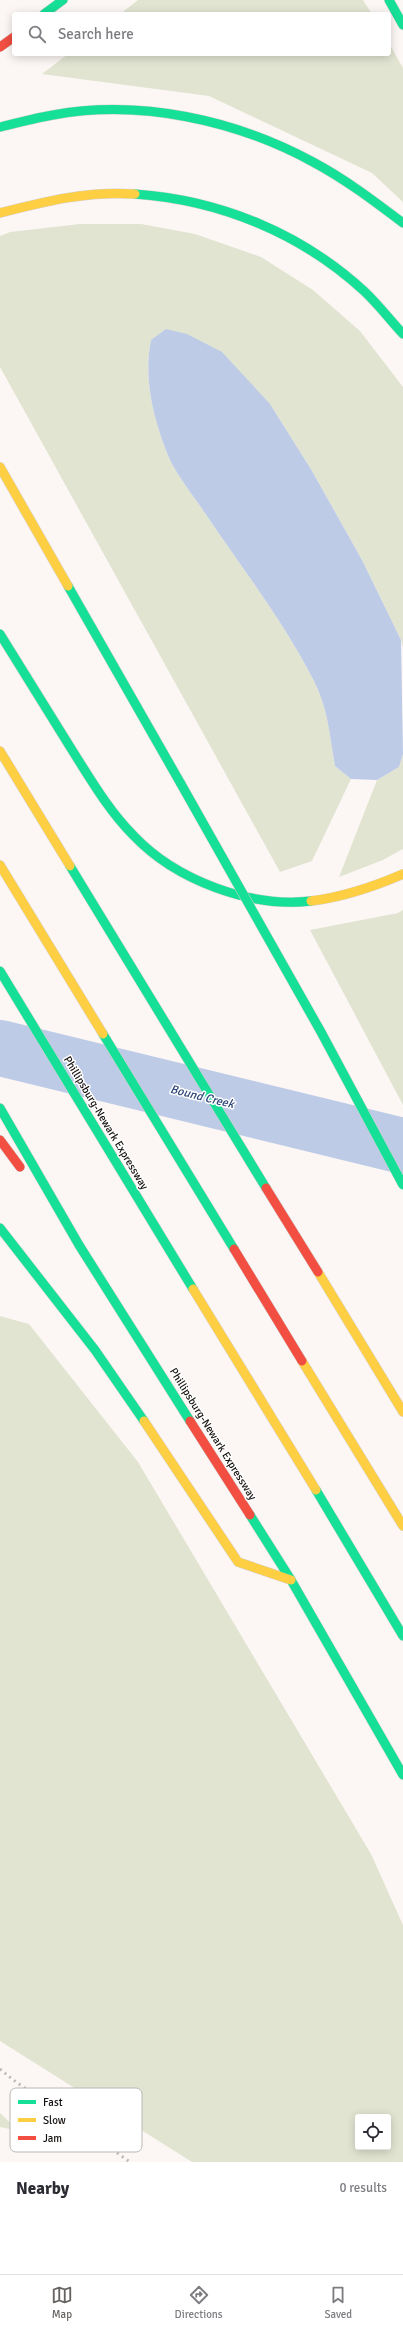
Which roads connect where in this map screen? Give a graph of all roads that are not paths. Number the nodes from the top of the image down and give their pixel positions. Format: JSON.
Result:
{"nodes":[{"id":1,"x":63,"y":0,"type":"edge"},
{"id":2,"x":388,"y":0,"type":"edge"},
{"id":3,"x":47,"y":12,"type":"edge"},
{"id":4,"x":403,"y":25,"type":"edge"},
{"id":5,"x":12,"y":38,"type":"edge"},
{"id":6,"x":0,"y":47,"type":"edge"},
{"id":7,"x":0,"y":127,"type":"edge"},
{"id":8,"x":0,"y":212,"type":"edge"},
{"id":9,"x":403,"y":223,"type":"edge"},
{"id":10,"x":403,"y":334,"type":"edge"},
{"id":11,"x":0,"y":467,"type":"edge"},
{"id":12,"x":0,"y":634,"type":"edge"},
{"id":13,"x":0,"y":751,"type":"edge"},
{"id":14,"x":0,"y":865,"type":"edge"},
{"id":15,"x":403,"y":874,"type":"edge"},
{"id":16,"x":0,"y":971,"type":"edge"},
{"id":17,"x":0,"y":1108,"type":"edge"},
{"id":18,"x":0,"y":1140,"type":"edge"},
{"id":19,"x":403,"y":1185,"type":"edge"},
{"id":20,"x":0,"y":1228,"type":"edge"},
{"id":21,"x":79,"y":1245,"type":"junction"},
{"id":22,"x":403,"y":1412,"type":"edge"},
{"id":23,"x":403,"y":1526,"type":"edge"},
{"id":24,"x":291,"y":1580,"type":"junction"},
{"id":25,"x":403,"y":1636,"type":"edge"},
{"id":26,"x":403,"y":1775,"type":"edge"}],
"edges":[{"from":1,"to":3,"type":"highway"},
{"from":2,"to":4,"type":"highway"},
{"from":5,"to":6,"type":"highway"},
{"from":7,"to":9,"type":"highway"},
{"from":8,"to":10,"type":"highway"},
{"from":11,"to":19,"type":"highway","bridge":true},
{"from":12,"to":15,"type":"highway"},
{"from":13,"to":22,"type":"highway"},
{"from":14,"to":23,"type":"highway"},
{"from":16,"to":25,"type":"highway","name":"Phillipsburg-Newark Expressway"},
{"from":17,"to":21,"type":"highway","name":"Phillipsburg-Newark Expressway"},
{"from":18,"to":21,"type":"highway"},
{"from":20,"to":24,"type":"highway"},
{"from":21,"to":24,"type":"highway","name":"Phillipsburg-Newark Expressway"},
{"from":24,"to":26,"type":"highway","name":"Phillipsburg-Newark Expressway"}]}
